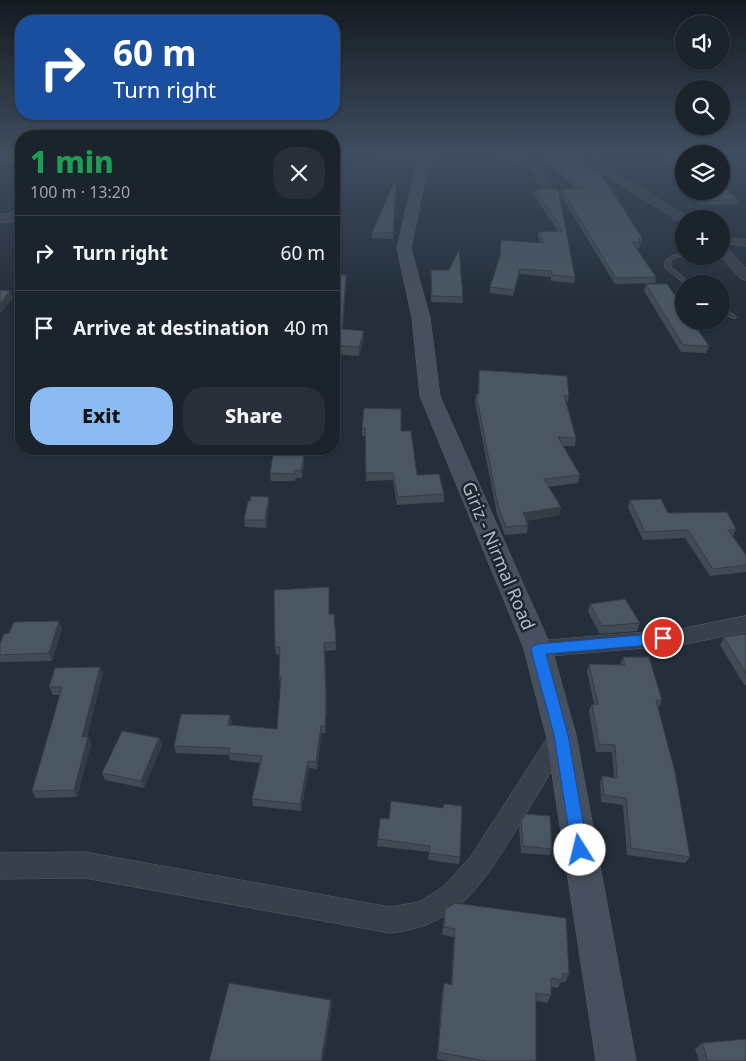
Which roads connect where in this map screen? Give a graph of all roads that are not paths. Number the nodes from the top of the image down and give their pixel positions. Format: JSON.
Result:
{"nodes":[{"id":1,"x":414,"y":202,"type":"edge"},
{"id":2,"x":656,"y":202,"type":"edge"},
{"id":3,"x":675,"y":213,"type":"edge"},
{"id":4,"x":15,"y":217,"type":"edge"},
{"id":5,"x":0,"y":219,"type":"edge"},
{"id":6,"x":746,"y":243,"type":"edge"},
{"id":7,"x":730,"y":247,"type":"edge"},
{"id":8,"x":675,"y":257,"type":"edge"},
{"id":9,"x":730,"y":258,"type":"edge"},
{"id":10,"x":677,"y":275,"type":"edge"},
{"id":11,"x":746,"y":276,"type":"edge"},
{"id":12,"x":730,"y":314,"type":"edge"},
{"id":13,"x":734,"y":317,"type":"dead end"},
{"id":14,"x":746,"y":624,"type":"edge"},
{"id":15,"x":538,"y":650,"type":"junction"},
{"id":16,"x":561,"y":735,"type":"junction"},
{"id":17,"x":0,"y":866,"type":"edge"},
{"id":18,"x":616,"y":1061,"type":"edge"}],
"edges":[{"from":1,"to":15,"type":"main road","name":"Giriz - Nirmal Road"},
{"from":2,"to":3,"type":"street"},
{"from":4,"to":5,"type":"street"},
{"from":6,"to":7,"type":"street"},
{"from":8,"to":10,"type":"lane"},
{"from":9,"to":11,"type":"street"},
{"from":12,"to":13,"type":"lane"},
{"from":14,"to":15,"type":"street"},
{"from":15,"to":16,"type":"main road","name":"Giriz - Nirmal Road"},
{"from":16,"to":17,"type":"street"},
{"from":16,"to":18,"type":"main road","name":"Giriz - Nirmal Road"}]}
